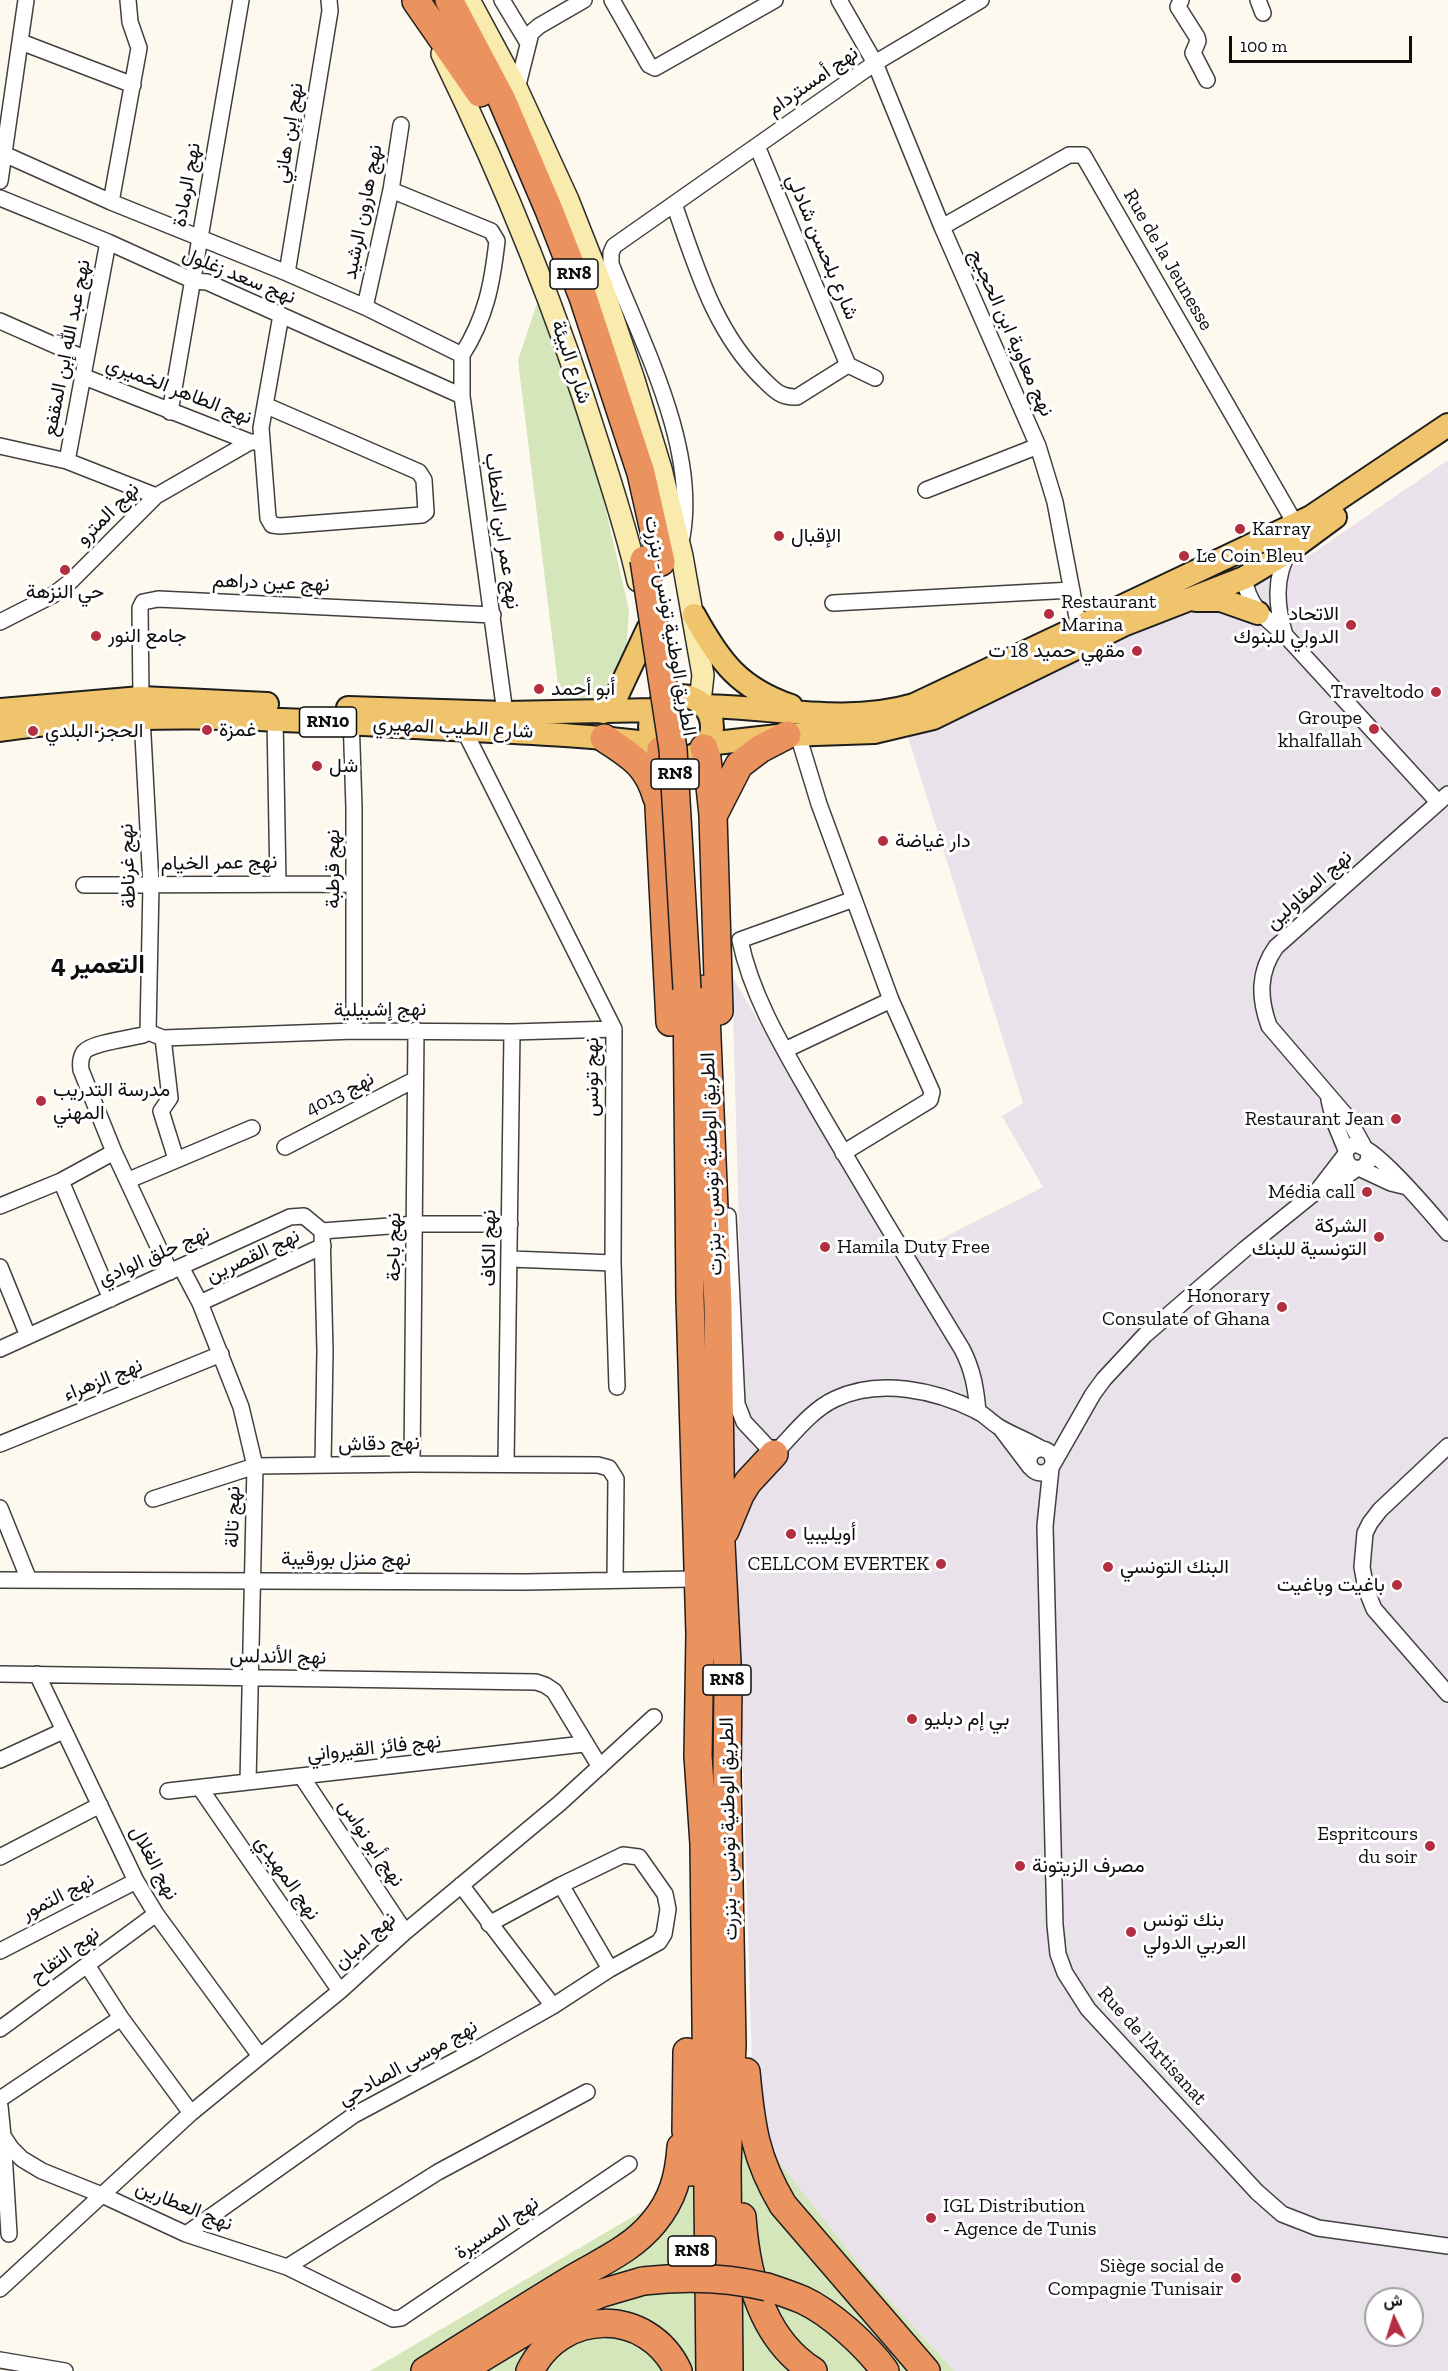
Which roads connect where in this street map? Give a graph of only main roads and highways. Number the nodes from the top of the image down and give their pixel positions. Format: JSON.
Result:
{"nodes":[{"id":1,"x":415,"y":0,"type":"edge"},
{"id":2,"x":431,"y":0,"type":"edge"},
{"id":3,"x":449,"y":0,"type":"edge"},
{"id":4,"x":469,"y":0,"type":"edge"},
{"id":5,"x":480,"y":93,"type":"junction"},
{"id":6,"x":1448,"y":426,"type":"edge"},
{"id":7,"x":1448,"y":442,"type":"edge"},
{"id":8,"x":1296,"y":525,"type":"junction"},
{"id":9,"x":662,"y":557,"type":"junction"},
{"id":10,"x":1244,"y":578,"type":"junction"},
{"id":11,"x":1177,"y":603,"type":"junction"},
{"id":12,"x":1258,"y":613,"type":"road end"},
{"id":13,"x":694,"y":615,"type":"junction"},
{"id":14,"x":648,"y":629,"type":"junction"},
{"id":15,"x":702,"y":704,"type":"junction"},
{"id":16,"x":141,"y":707,"type":"junction"},
{"id":17,"x":656,"y":709,"type":"junction"},
{"id":18,"x":0,"y":710,"type":"edge"},
{"id":19,"x":813,"y":714,"type":"junction"},
{"id":20,"x":351,"y":716,"type":"junction"},
{"id":21,"x":604,"y":725,"type":"junction"},
{"id":22,"x":0,"y":730,"type":"edge"},
{"id":23,"x":793,"y":735,"type":"junction"},
{"id":24,"x":706,"y":746,"type":"junction"},
{"id":25,"x":658,"y":747,"type":"junction"},
{"id":26,"x":659,"y":807,"type":"junction"},
{"id":27,"x":713,"y":815,"type":"junction"},
{"id":28,"x":696,"y":989,"type":"junction"},
{"id":29,"x":718,"y":1306,"type":"junction"},
{"id":30,"x":692,"y":1330,"type":"junction"},
{"id":31,"x":774,"y":1454,"type":"road end"},
{"id":32,"x":721,"y":1543,"type":"junction"},
{"id":33,"x":698,"y":1756,"type":"junction"},
{"id":34,"x":732,"y":2044,"type":"junction"},
{"id":35,"x":730,"y":2109,"type":"junction"},
{"id":36,"x":686,"y":2131,"type":"junction"},
{"id":37,"x":425,"y":2371,"type":"edge"},
{"id":38,"x":460,"y":2371,"type":"edge"},
{"id":39,"x":530,"y":2371,"type":"edge"},
{"id":40,"x":678,"y":2371,"type":"edge"},
{"id":41,"x":694,"y":2371,"type":"edge"},
{"id":42,"x":710,"y":2371,"type":"edge"},
{"id":43,"x":729,"y":2371,"type":"edge"},
{"id":44,"x":813,"y":2371,"type":"edge"},
{"id":45,"x":885,"y":2371,"type":"edge"},
{"id":46,"x":926,"y":2371,"type":"edge"}],
"edges":[{"from":1,"to":5,"type":"highway","number":"RN8"},
{"from":1,"to":14,"type":"main road","name":"شارع البيئة"},
{"from":2,"to":5,"type":"highway","name":"الطريق الوطنية تونس - بنزرت","number":"RN8"},
{"from":3,"to":9,"type":"highway","name":"الطريق الوطنية تونس - بنزرت","number":"RN8"},
{"from":4,"to":9,"type":"main road"},
{"from":5,"to":9,"type":"highway","name":"الطريق الوطنية تونس - بنزرت","number":"RN8"},
{"from":6,"to":8,"type":"main road","number":"RN10"},
{"from":7,"to":10,"type":"main road","number":"RN10"},
{"from":8,"to":10,"type":"main road"},
{"from":8,"to":19,"type":"main road","number":"RN10"},
{"from":9,"to":13,"type":"main road"},
{"from":9,"to":28,"type":"highway","name":"الطريق الوطنية تونس - بنزرت","number":"RN8"},
{"from":10,"to":11,"type":"main road","number":"RN10"},
{"from":11,"to":12,"type":"main road"},
{"from":11,"to":23,"type":"main road","number":"RN10"},
{"from":13,"to":15,"type":"main road"},
{"from":13,"to":19,"type":"main road"},
{"from":14,"to":17,"type":"main road","name":"شارع البيئة"},
{"from":14,"to":21,"type":"main road"},
{"from":15,"to":17,"type":"main road","number":"RN10"},
{"from":15,"to":19,"type":"main road","number":"RN10"},
{"from":15,"to":24,"type":"main road"},
{"from":16,"to":18,"type":"main road","name":"شارع الطيب المهيري","number":"RN10"},
{"from":16,"to":20,"type":"main road","name":"شارع الطيب المهيري","number":"RN10"},
{"from":16,"to":20,"type":"main road","name":"شارع الطيب المهيري","number":"RN10"},
{"from":16,"to":22,"type":"main road","name":"شارع الطيب المهيري","number":"RN10"},
{"from":17,"to":21,"type":"main road","name":"شارع الطيب المهيري","number":"RN10"},
{"from":17,"to":25,"type":"main road"},
{"from":20,"to":21,"type":"main road","name":"شارع الطيب المهيري","number":"RN10"},
{"from":20,"to":21,"type":"main road","name":"شارع الطيب المهيري","number":"RN10"},
{"from":21,"to":25,"type":"main road","name":"شارع الطيب المهيري","number":"RN10"},
{"from":21,"to":26,"type":"highway"},
{"from":23,"to":24,"type":"main road","number":"RN10"},
{"from":23,"to":27,"type":"highway"},
{"from":24,"to":25,"type":"main road","number":"RN10"},
{"from":24,"to":27,"type":"highway"},
{"from":25,"to":26,"type":"highway"},
{"from":26,"to":30,"type":"highway"},
{"from":27,"to":29,"type":"highway","number":"RN8"},
{"from":28,"to":29,"type":"highway","name":"الطريق الوطنية تونس - بنزرت","number":"RN8"},
{"from":28,"to":30,"type":"highway","name":"الطريق الوطنية تونس - بنزرت","number":"RN8"},
{"from":29,"to":32,"type":"highway","name":"الطريق الوطنية تونس - بنزرت","number":"RN8"},
{"from":30,"to":33,"type":"highway","name":"الطريق الوطنية تونس - بنزرت","number":"RN8"},
{"from":31,"to":32,"type":"highway"},
{"from":32,"to":34,"type":"highway","name":"الطريق الوطنية تونس - بنزرت","number":"RN8"},
{"from":33,"to":36,"type":"highway","number":"RN8"},
{"from":33,"to":42,"type":"highway","name":"الطريق الوطنية تونس - بنزرت","number":"RN8"},
{"from":34,"to":35,"type":"highway","name":"الطريق الوطنية تونس - بنزرت","number":"RN8"},
{"from":34,"to":46,"type":"highway"},
{"from":35,"to":43,"type":"highway","name":"الطريق الوطنية تونس - بنزرت","number":"RN8"},
{"from":35,"to":44,"type":"highway"},
{"from":36,"to":37,"type":"highway"},
{"from":36,"to":41,"type":"highway","number":"RN8"},
{"from":38,"to":45,"type":"highway","bridge":true},
{"from":39,"to":40,"type":"highway"}]}
